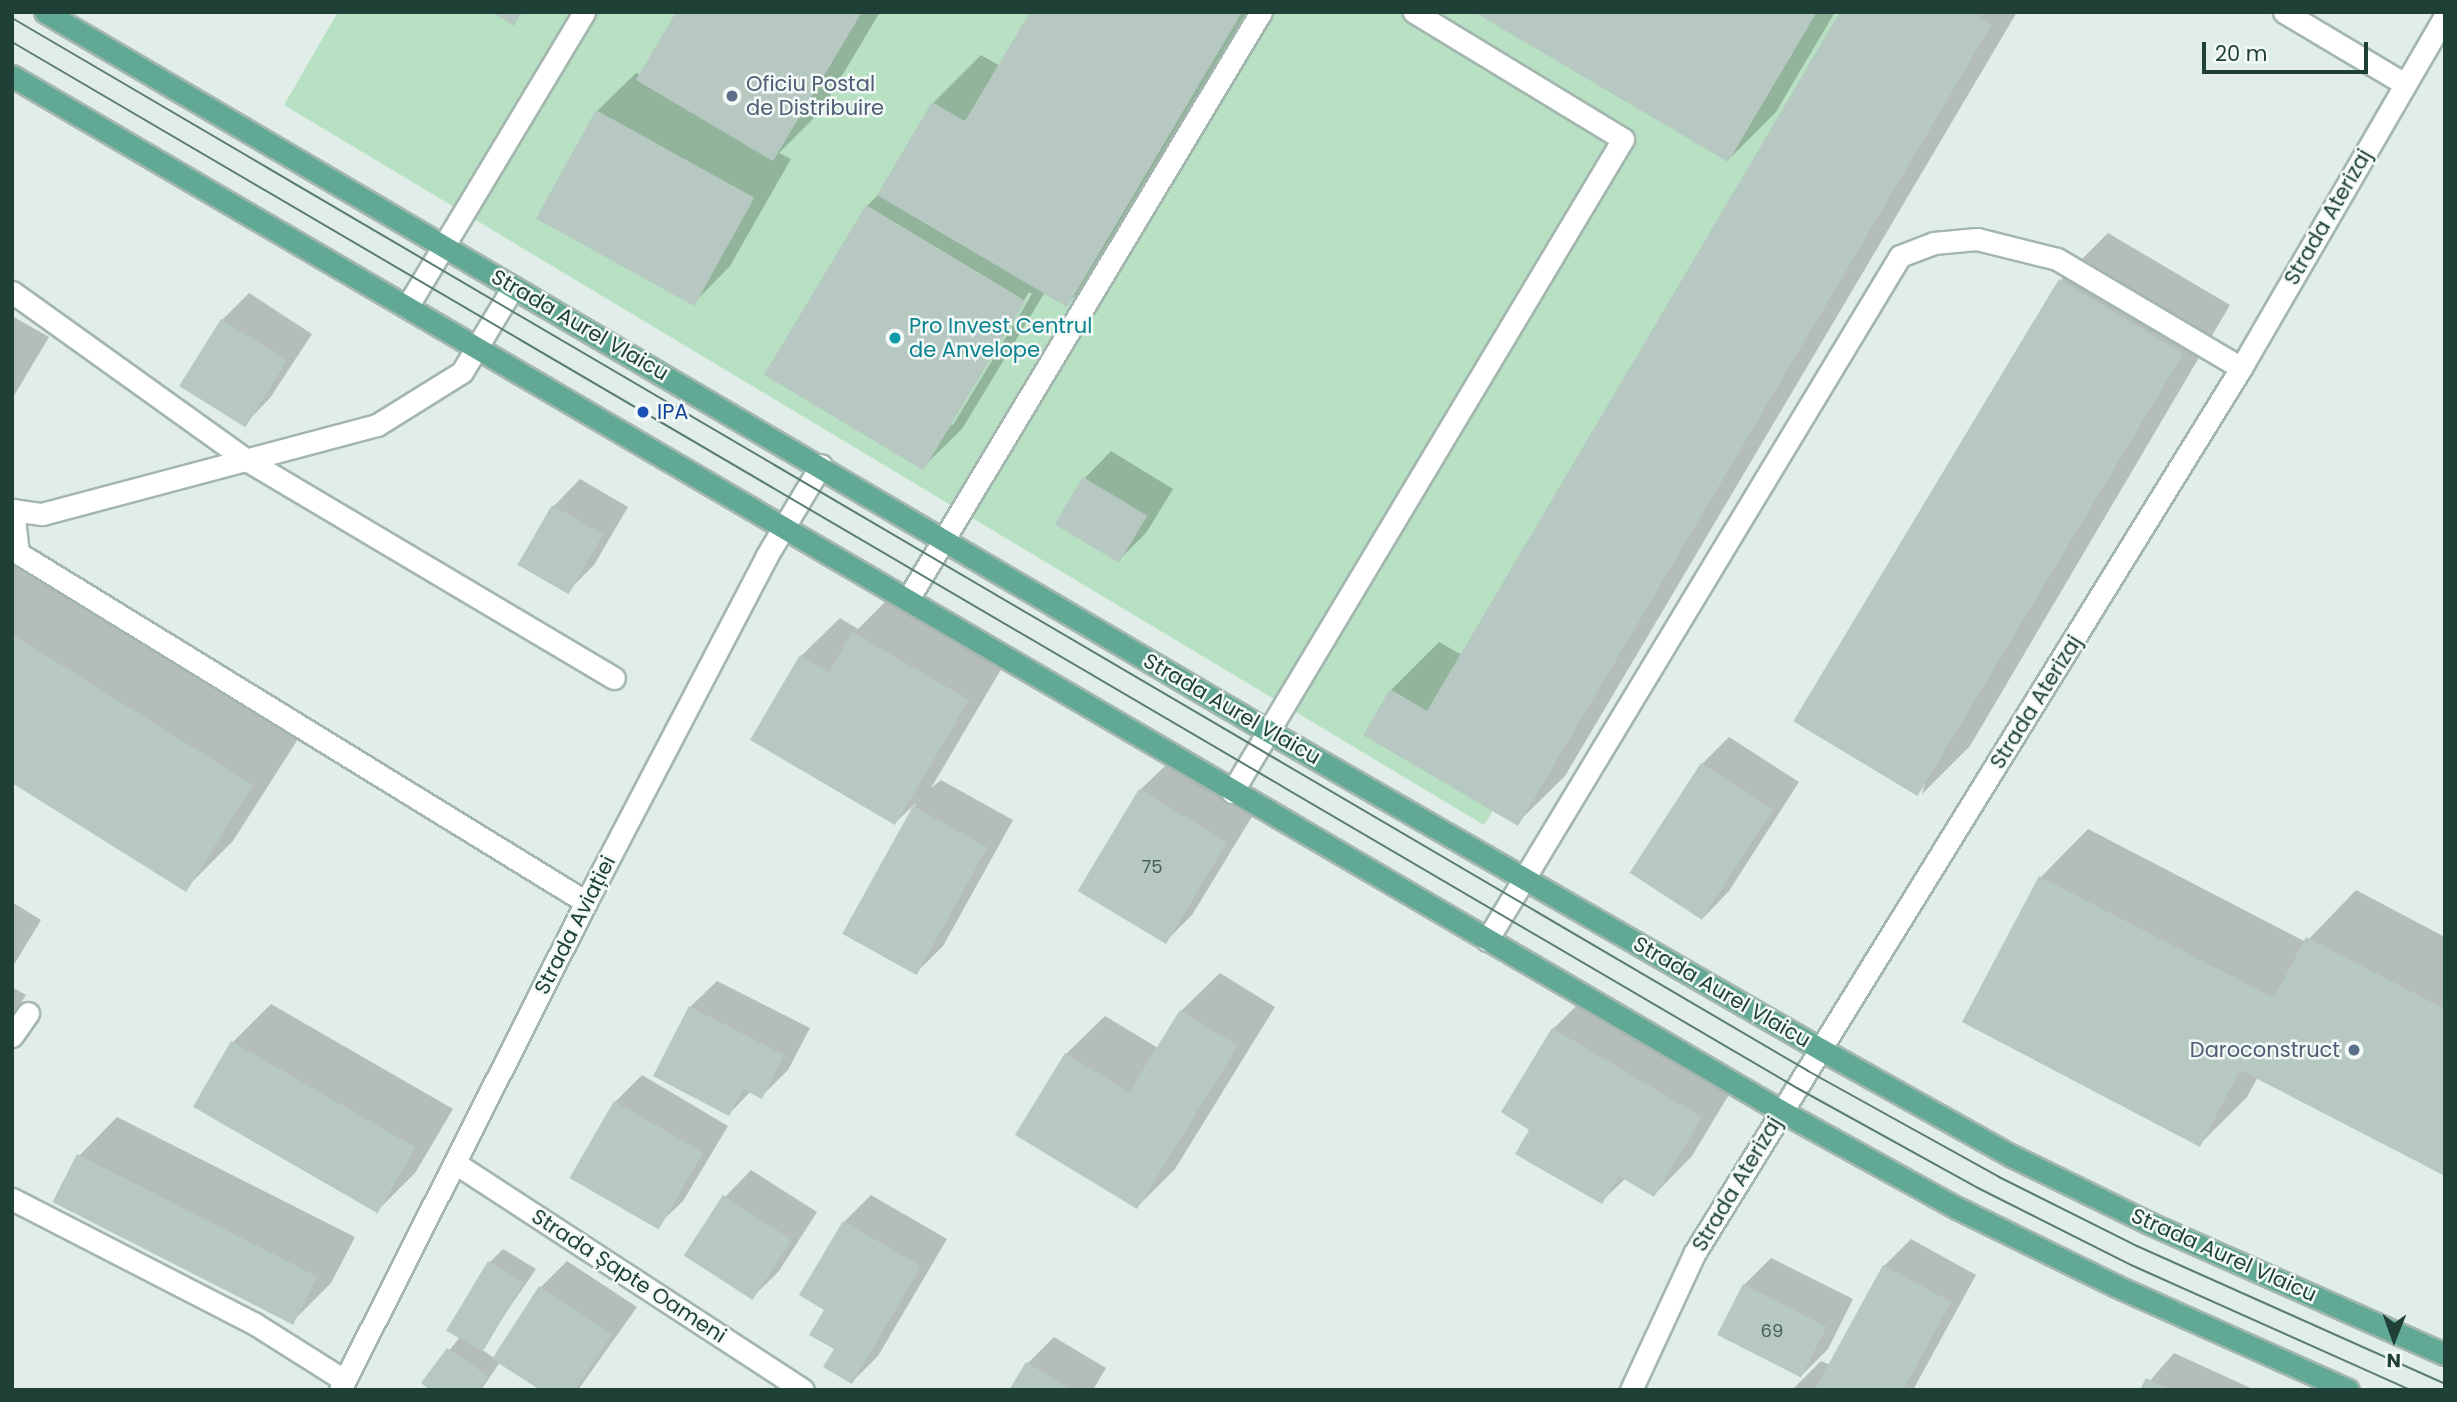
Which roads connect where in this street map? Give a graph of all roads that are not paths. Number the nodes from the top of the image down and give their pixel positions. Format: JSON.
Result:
{"nodes":[{"id":1,"x":45,"y":12,"type":"edge"},
{"id":2,"x":584,"y":12,"type":"edge"},
{"id":3,"x":1261,"y":12,"type":"edge"},
{"id":4,"x":1414,"y":12,"type":"edge"},
{"id":5,"x":2284,"y":12,"type":"edge"},
{"id":6,"x":2445,"y":16,"type":"edge"},
{"id":7,"x":12,"y":76,"type":"edge"},
{"id":8,"x":2405,"y":84,"type":"junction"},
{"id":9,"x":443,"y":246,"type":"junction"},
{"id":10,"x":513,"y":287,"type":"junction"},
{"id":11,"x":12,"y":292,"type":"edge"},
{"id":12,"x":407,"y":307,"type":"junction"},
{"id":13,"x":477,"y":348,"type":"junction"},
{"id":14,"x":2241,"y":368,"type":"junction"},
{"id":15,"x":245,"y":459,"type":"junction"},
{"id":16,"x":821,"y":465,"type":"junction"},
{"id":17,"x":13,"y":510,"type":"edge"},
{"id":18,"x":783,"y":526,"type":"junction"},
{"id":19,"x":943,"y":538,"type":"junction"},
{"id":20,"x":908,"y":599,"type":"junction"},
{"id":21,"x":614,"y":678,"type":"dead end"},
{"id":22,"x":1268,"y":731,"type":"junction"},
{"id":23,"x":1232,"y":792,"type":"junction"},
{"id":24,"x":1523,"y":877,"type":"junction"},
{"id":25,"x":586,"y":902,"type":"junction"},
{"id":26,"x":1487,"y":940,"type":"junction"},
{"id":27,"x":27,"y":1013,"type":"dead end"},
{"id":28,"x":12,"y":1036,"type":"edge"},
{"id":29,"x":1822,"y":1050,"type":"junction"},
{"id":30,"x":1782,"y":1111,"type":"junction"},
{"id":31,"x":455,"y":1163,"type":"junction"},
{"id":32,"x":12,"y":1199,"type":"edge"},
{"id":33,"x":2445,"y":1354,"type":"edge"},
{"id":34,"x":342,"y":1385,"type":"edge"},
{"id":35,"x":803,"y":1390,"type":"edge"},
{"id":36,"x":1631,"y":1390,"type":"edge"},
{"id":37,"x":2348,"y":1390,"type":"edge"}],
"edges":[{"from":1,"to":9,"type":"main road","name":"Strada Aurel Vlaicu"},
{"from":2,"to":9,"type":"street"},
{"from":3,"to":19,"type":"street"},
{"from":4,"to":22,"type":"street"},
{"from":5,"to":8,"type":"street"},
{"from":6,"to":8,"type":"street","name":"Strada Aterizaj"},
{"from":7,"to":12,"type":"main road"},
{"from":8,"to":14,"type":"street","name":"Strada Aterizaj"},
{"from":9,"to":10,"type":"main road","name":"Strada Aurel Vlaicu"},
{"from":9,"to":12,"type":"street"},
{"from":10,"to":13,"type":"street"},
{"from":10,"to":16,"type":"main road","name":"Strada Aurel Vlaicu"},
{"from":11,"to":15,"type":"street"},
{"from":12,"to":13,"type":"main road"},
{"from":13,"to":15,"type":"street"},
{"from":13,"to":18,"type":"main road"},
{"from":14,"to":24,"type":"street"},
{"from":14,"to":29,"type":"street","name":"Strada Aterizaj"},
{"from":15,"to":17,"type":"street"},
{"from":15,"to":21,"type":"street"},
{"from":16,"to":18,"type":"street","name":"Strada Aviației"},
{"from":16,"to":19,"type":"main road","name":"Strada Aurel Vlaicu"},
{"from":17,"to":25,"type":"street"},
{"from":18,"to":20,"type":"main road"},
{"from":18,"to":25,"type":"street","name":"Strada Aviației"},
{"from":19,"to":20,"type":"street"},
{"from":19,"to":22,"type":"main road","name":"Strada Aurel Vlaicu"},
{"from":20,"to":23,"type":"main road"},
{"from":22,"to":23,"type":"street"},
{"from":22,"to":24,"type":"main road","name":"Strada Aurel Vlaicu"},
{"from":23,"to":26,"type":"main road"},
{"from":24,"to":26,"type":"street"},
{"from":24,"to":29,"type":"main road","name":"Strada Aurel Vlaicu"},
{"from":25,"to":31,"type":"street","name":"Strada Aviației"},
{"from":26,"to":30,"type":"main road"},
{"from":27,"to":28,"type":"street"},
{"from":29,"to":30,"type":"street","name":"Strada Aterizaj"},
{"from":29,"to":33,"type":"main road","name":"Strada Aurel Vlaicu"},
{"from":30,"to":36,"type":"street","name":"Strada Aterizaj"},
{"from":30,"to":37,"type":"main road"},
{"from":31,"to":34,"type":"street","name":"Strada Aviației"},
{"from":31,"to":35,"type":"street","name":"Strada Șapte Oameni"},
{"from":32,"to":34,"type":"street"}]}
